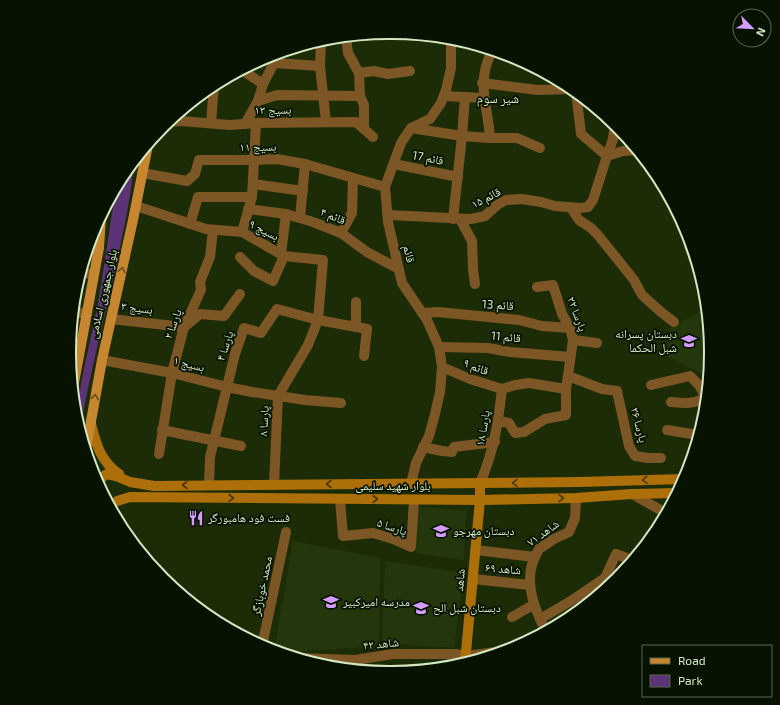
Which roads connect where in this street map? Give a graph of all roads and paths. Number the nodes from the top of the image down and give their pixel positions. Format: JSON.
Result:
{"nodes":[{"id":1,"x":347,"y":42,"type":"edge"},
{"id":2,"x":451,"y":45,"type":"edge"},
{"id":3,"x":321,"y":47,"type":"edge"},
{"id":4,"x":490,"y":56,"type":"edge"},
{"id":5,"x":279,"y":60,"type":"edge"},
{"id":6,"x":274,"y":62,"type":"edge"},
{"id":7,"x":320,"y":66,"type":"junction"},
{"id":8,"x":410,"y":71,"type":"dead end"},
{"id":9,"x":247,"y":73,"type":"edge"},
{"id":10,"x":359,"y":73,"type":"junction"},
{"id":11,"x":482,"y":83,"type":"junction"},
{"id":12,"x":263,"y":84,"type":"junction"},
{"id":13,"x":561,"y":90,"type":"edge"},
{"id":14,"x":212,"y":95,"type":"edge"},
{"id":15,"x":323,"y":96,"type":"junction"},
{"id":16,"x":360,"y":96,"type":"junction"},
{"id":17,"x":444,"y":96,"type":"junction"},
{"id":18,"x":465,"y":97,"type":"junction"},
{"id":19,"x":484,"y":98,"type":"junction"},
{"id":20,"x":258,"y":101,"type":"junction"},
{"id":21,"x":577,"y":101,"type":"edge"},
{"id":22,"x":179,"y":121,"type":"edge"},
{"id":23,"x":326,"y":122,"type":"junction"},
{"id":24,"x":211,"y":123,"type":"junction"},
{"id":25,"x":256,"y":123,"type":"junction"},
{"id":26,"x":245,"y":124,"type":"junction"},
{"id":27,"x":411,"y":128,"type":"junction"},
{"id":28,"x":364,"y":129,"type":"junction"},
{"id":29,"x":614,"y":133,"type":"edge"},
{"id":30,"x":462,"y":136,"type":"junction"},
{"id":31,"x":373,"y":137,"type":"dead end"},
{"id":32,"x":490,"y":138,"type":"junction"},
{"id":33,"x":540,"y":148,"type":"dead end"},
{"id":34,"x":630,"y":150,"type":"edge"},
{"id":35,"x":146,"y":156,"type":"edge"},
{"id":36,"x":607,"y":156,"type":"junction"},
{"id":37,"x":254,"y":160,"type":"junction"},
{"id":38,"x":140,"y":163,"type":"edge"},
{"id":39,"x":305,"y":164,"type":"junction"},
{"id":40,"x":394,"y":164,"type":"junction"},
{"id":41,"x":143,"y":170,"type":"junction"},
{"id":42,"x":458,"y":177,"type":"junction"},
{"id":43,"x":353,"y":178,"type":"junction"},
{"id":44,"x":253,"y":184,"type":"junction"},
{"id":45,"x":385,"y":187,"type":"junction"},
{"id":46,"x":303,"y":191,"type":"junction"},
{"id":47,"x":252,"y":197,"type":"junction"},
{"id":48,"x":136,"y":206,"type":"junction"},
{"id":49,"x":570,"y":208,"type":"junction"},
{"id":50,"x":248,"y":209,"type":"junction"},
{"id":51,"x":286,"y":214,"type":"junction"},
{"id":52,"x":388,"y":215,"type":"junction"},
{"id":53,"x":300,"y":218,"type":"junction"},
{"id":54,"x":457,"y":219,"type":"junction"},
{"id":55,"x":190,"y":224,"type":"junction"},
{"id":56,"x":213,"y":230,"type":"junction"},
{"id":57,"x":242,"y":232,"type":"junction"},
{"id":58,"x":341,"y":233,"type":"junction"},
{"id":59,"x":98,"y":239,"type":"edge"},
{"id":60,"x":282,"y":255,"type":"junction"},
{"id":61,"x":240,"y":258,"type":"dead end"},
{"id":62,"x":399,"y":269,"type":"junction"},
{"id":63,"x":87,"y":273,"type":"edge"},
{"id":64,"x":94,"y":274,"type":"junction"},
{"id":65,"x":475,"y":284,"type":"dead end"},
{"id":66,"x":537,"y":287,"type":"dead end"},
{"id":67,"x":240,"y":294,"type":"dead end"},
{"id":68,"x":356,"y":302,"type":"dead end"},
{"id":69,"x":79,"y":313,"type":"edge"},
{"id":70,"x":422,"y":313,"type":"junction"},
{"id":71,"x":87,"y":314,"type":"junction"},
{"id":72,"x":111,"y":319,"type":"junction"},
{"id":73,"x":318,"y":320,"type":"junction"},
{"id":74,"x":674,"y":322,"type":"dead end"},
{"id":75,"x":184,"y":327,"type":"junction"},
{"id":76,"x":356,"y":327,"type":"junction"},
{"id":77,"x":570,"y":328,"type":"junction"},
{"id":78,"x":573,"y":340,"type":"junction"},
{"id":79,"x":597,"y":343,"type":"dead end"},
{"id":80,"x":76,"y":345,"type":"edge"},
{"id":81,"x":81,"y":346,"type":"junction"},
{"id":82,"x":439,"y":347,"type":"junction"},
{"id":83,"x":364,"y":356,"type":"dead end"},
{"id":84,"x":570,"y":357,"type":"junction"},
{"id":85,"x":102,"y":360,"type":"junction"},
{"id":86,"x":442,"y":367,"type":"junction"},
{"id":87,"x":77,"y":368,"type":"edge"},
{"id":88,"x":172,"y":373,"type":"junction"},
{"id":89,"x":568,"y":376,"type":"junction"},
{"id":90,"x":651,"y":385,"type":"dead end"},
{"id":91,"x":227,"y":387,"type":"junction"},
{"id":92,"x":566,"y":389,"type":"junction"},
{"id":93,"x":502,"y":390,"type":"junction"},
{"id":94,"x":701,"y":390,"type":"edge"},
{"id":95,"x":278,"y":396,"type":"junction"},
{"id":96,"x":700,"y":400,"type":"edge"},
{"id":97,"x":671,"y":402,"type":"dead end"},
{"id":98,"x":341,"y":403,"type":"dead end"},
{"id":99,"x":498,"y":421,"type":"junction"},
{"id":100,"x":91,"y":424,"type":"junction"},
{"id":101,"x":162,"y":430,"type":"junction"},
{"id":102,"x":667,"y":430,"type":"dead end"},
{"id":103,"x":693,"y":434,"type":"edge"},
{"id":104,"x":88,"y":438,"type":"edge"},
{"id":105,"x":214,"y":441,"type":"junction"},
{"id":106,"x":495,"y":442,"type":"junction"},
{"id":107,"x":240,"y":446,"type":"dead end"},
{"id":108,"x":424,"y":447,"type":"junction"},
{"id":109,"x":159,"y":454,"type":"dead end"},
{"id":110,"x":661,"y":458,"type":"dead end"},
{"id":111,"x":102,"y":477,"type":"edge"},
{"id":112,"x":677,"y":479,"type":"edge"},
{"id":113,"x":130,"y":482,"type":"junction"},
{"id":114,"x":480,"y":483,"type":"junction"},
{"id":115,"x":410,"y":484,"type":"junction"},
{"id":116,"x":209,"y":485,"type":"junction"},
{"id":117,"x":274,"y":485,"type":"junction"},
{"id":118,"x":670,"y":493,"type":"edge"},
{"id":119,"x":632,"y":494,"type":"junction"},
{"id":120,"x":576,"y":498,"type":"junction"},
{"id":121,"x":340,"y":499,"type":"junction"},
{"id":122,"x":414,"y":500,"type":"junction"},
{"id":123,"x":480,"y":500,"type":"junction"},
{"id":124,"x":115,"y":501,"type":"edge"},
{"id":125,"x":660,"y":511,"type":"edge"},
{"id":126,"x":286,"y":532,"type":"dead end"},
{"id":127,"x":475,"y":550,"type":"junction"},
{"id":128,"x":535,"y":557,"type":"junction"},
{"id":129,"x":627,"y":558,"type":"edge"},
{"id":130,"x":473,"y":579,"type":"junction"},
{"id":131,"x":530,"y":584,"type":"junction"},
{"id":132,"x":533,"y":605,"type":"junction"},
{"id":133,"x":512,"y":618,"type":"dead end"},
{"id":134,"x":540,"y":620,"type":"junction"},
{"id":135,"x":543,"y":626,"type":"edge"},
{"id":136,"x":263,"y":639,"type":"edge"},
{"id":137,"x":465,"y":656,"type":"edge"},
{"id":138,"x":461,"y":658,"type":"edge"},
{"id":139,"x":355,"y":664,"type":"edge"}],
"edges":[{"from":1,"to":10,"type":"street"},
{"from":2,"to":17,"type":"street"},
{"from":3,"to":7,"type":"street"},
{"from":4,"to":11,"type":"street"},
{"from":5,"to":7,"type":"street"},
{"from":6,"to":12,"type":"street"},
{"from":7,"to":15,"type":"street"},
{"from":8,"to":10,"type":"street"},
{"from":9,"to":12,"type":"street"},
{"from":10,"to":16,"type":"street"},
{"from":11,"to":13,"type":"street"},
{"from":11,"to":19,"type":"street"},
{"from":12,"to":20,"type":"street"},
{"from":14,"to":24,"type":"street"},
{"from":15,"to":16,"type":"street"},
{"from":15,"to":20,"type":"street"},
{"from":15,"to":23,"type":"street"},
{"from":16,"to":28,"type":"street"},
{"from":17,"to":18,"type":"street"},
{"from":17,"to":27,"type":"street"},
{"from":18,"to":19,"type":"street"},
{"from":18,"to":30,"type":"street"},
{"from":19,"to":32,"type":"street"},
{"from":20,"to":26,"type":"street"},
{"from":21,"to":36,"type":"street"},
{"from":22,"to":24,"type":"street","name":"بسیج ۱۳"},
{"from":23,"to":25,"type":"street","name":"بسیج ۱۳"},
{"from":23,"to":28,"type":"street","name":"بسیج ۱۳"},
{"from":24,"to":26,"type":"street","name":"بسیج ۱۳"},
{"from":25,"to":26,"type":"street","name":"بسیج ۱۳"},
{"from":25,"to":37,"type":"street"},
{"from":27,"to":30,"type":"street"},
{"from":27,"to":40,"type":"street","name":"قائم"},
{"from":28,"to":31,"type":"street","name":"بسیج ۱۳"},
{"from":29,"to":36,"type":"street"},
{"from":30,"to":32,"type":"street"},
{"from":30,"to":42,"type":"street"},
{"from":32,"to":33,"type":"street"},
{"from":34,"to":36,"type":"street"},
{"from":35,"to":41,"type":"main road","name":"بلوار جمهوری اسلامی"},
{"from":36,"to":49,"type":"street","name":"قائم ۱۵"},
{"from":37,"to":39,"type":"street","name":"بسیج ۱۱"},
{"from":37,"to":41,"type":"street","name":"بسیج ۱۱"},
{"from":37,"to":44,"type":"street"},
{"from":38,"to":41,"type":"main road"},
{"from":39,"to":43,"type":"street","name":"بسیج ۱۱"},
{"from":39,"to":46,"type":"street"},
{"from":40,"to":42,"type":"street","name":"قائم 17"},
{"from":40,"to":45,"type":"street","name":"قائم"},
{"from":41,"to":48,"type":"main road","name":"بلوار جمهوری اسلامی"},
{"from":42,"to":54,"type":"street"},
{"from":43,"to":45,"type":"street","name":"بسیج ۱۱"},
{"from":43,"to":58,"type":"street"},
{"from":44,"to":46,"type":"street"},
{"from":44,"to":47,"type":"street"},
{"from":45,"to":52,"type":"street","name":"قائم"},
{"from":46,"to":53,"type":"street"},
{"from":47,"to":50,"type":"street"},
{"from":47,"to":55,"type":"street"},
{"from":48,"to":55,"type":"street","name":"بسیج ۹"},
{"from":72,"to":48,"type":"main road","name":"بلوار جمهوری اسلامی","one_way":true},
{"from":49,"to":54,"type":"street","name":"قائم ۱۵"},
{"from":49,"to":74,"type":"street"},
{"from":50,"to":51,"type":"street","name":"قائم ۴"},
{"from":50,"to":57,"type":"street"},
{"from":51,"to":53,"type":"street","name":"قائم ۴"},
{"from":51,"to":60,"type":"street"},
{"from":52,"to":54,"type":"street","name":"قائم ۱۵"},
{"from":52,"to":62,"type":"street","name":"قائم"},
{"from":53,"to":58,"type":"street","name":"قائم ۴"},
{"from":54,"to":65,"type":"street"},
{"from":55,"to":56,"type":"street","name":"بسیج ۹"},
{"from":56,"to":57,"type":"street","name":"بسیج ۹"},
{"from":56,"to":75,"type":"street","name":"پارسا ۲"},
{"from":57,"to":60,"type":"street","name":"بسیج ۹"},
{"from":58,"to":62,"type":"street","name":"قائم ۴"},
{"from":59,"to":64,"type":"main road","name":"بلوار جمهوری اسلامی"},
{"from":60,"to":61,"type":"street"},
{"from":60,"to":73,"type":"street","name":"بسیج ۹"},
{"from":62,"to":70,"type":"street","name":"قائم"},
{"from":63,"to":64,"type":"street"},
{"from":64,"to":71,"type":"main road","name":"بلوار جمهوری اسلامی"},
{"from":66,"to":77,"type":"street","name":"پارسا ۲۲"},
{"from":67,"to":75,"type":"street"},
{"from":68,"to":76,"type":"street"},
{"from":69,"to":71,"type":"street"},
{"from":70,"to":77,"type":"street","name":"قائم 13"},
{"from":70,"to":82,"type":"street","name":"قائم"},
{"from":71,"to":81,"type":"main road","name":"بلوار جمهوری اسلامی"},
{"from":72,"to":75,"type":"street","name":"بسیج ۳"},
{"from":72,"to":85,"type":"main road","name":"بلوار جمهوری اسلامی"},
{"from":73,"to":76,"type":"street","name":"پارسا ۴"},
{"from":73,"to":91,"type":"street","name":"پارسا ۴"},
{"from":73,"to":95,"type":"street","name":"پارسا ۸"},
{"from":75,"to":88,"type":"street","name":"پارسا ۲"},
{"from":76,"to":83,"type":"street"},
{"from":77,"to":78,"type":"street","name":"پارسا ۲۲"},
{"from":78,"to":79,"type":"street"},
{"from":78,"to":84,"type":"street","name":"پارسا ۲۲"},
{"from":80,"to":81,"type":"street"},
{"from":81,"to":87,"type":"main road","name":"بلوار جمهوری اسلامی"},
{"from":82,"to":84,"type":"street","name":"قائم 11"},
{"from":82,"to":86,"type":"street","name":"قائم"},
{"from":84,"to":89,"type":"street","name":"پارسا ۲۲"},
{"from":85,"to":88,"type":"street","name":"بسیج ۱"},
{"from":100,"to":85,"type":"main road","name":"بلوار جمهوری اسلامی","one_way":true},
{"from":86,"to":93,"type":"street","name":"قائم ۹"},
{"from":86,"to":108,"type":"street","name":"قائم"},
{"from":88,"to":91,"type":"street","name":"بسیج ۱"},
{"from":88,"to":101,"type":"street","name":"پارسا ۲"},
{"from":89,"to":92,"type":"street","name":"پارسا ۲۲"},
{"from":89,"to":110,"type":"street","name":"پارسا ۲۶"},
{"from":90,"to":94,"type":"street"},
{"from":91,"to":95,"type":"street","name":"بسیج ۱"},
{"from":91,"to":105,"type":"street","name":"پارسا ۴"},
{"from":92,"to":93,"type":"street"},
{"from":92,"to":99,"type":"street","name":"پارسا ۲۲"},
{"from":93,"to":99,"type":"street","name":"پارسا ۱۸"},
{"from":95,"to":98,"type":"street","name":"بسیج ۱"},
{"from":95,"to":117,"type":"street","name":"پارسا ۸"},
{"from":96,"to":97,"type":"street"},
{"from":99,"to":106,"type":"street","name":"پارسا ۱۸"},
{"from":100,"to":104,"type":"main road","name":"بلوار جمهوری اسلامی"},
{"from":100,"to":113,"type":"main road"},
{"from":101,"to":105,"type":"street"},
{"from":101,"to":109,"type":"street","name":"پارسا ۲"},
{"from":102,"to":103,"type":"street"},
{"from":105,"to":107,"type":"street"},
{"from":105,"to":116,"type":"street","name":"پارسا ۴"},
{"from":106,"to":108,"type":"street"},
{"from":106,"to":114,"type":"street","name":"پارسا ۱۸"},
{"from":108,"to":115,"type":"street","name":"قائم"},
{"from":111,"to":113,"type":"main road"},
{"from":112,"to":114,"type":"main road","name":"بلوار شهید سلیمی","one_way":true},
{"from":116,"to":113,"type":"main road","name":"بلوار شهید سلیمی","one_way":true},
{"from":114,"to":115,"type":"main road","name":"بلوار شهید سلیمی"},
{"from":114,"to":123,"type":"main road","name":"شاهد"},
{"from":115,"to":117,"type":"main road","name":"بلوار شهید سلیمی","one_way":true},
{"from":116,"to":117,"type":"main road","name":"بلوار شهید سلیمی"},
{"from":118,"to":119,"type":"main road","name":"بلوار شهید سلیمی"},
{"from":119,"to":120,"type":"main road","name":"بلوار شهید سلیمی"},
{"from":119,"to":125,"type":"street"},
{"from":123,"to":120,"type":"main road","name":"بلوار شهید سلیمی","one_way":true},
{"from":120,"to":128,"type":"street","name":"شاهد ۷۱"},
{"from":121,"to":122,"type":"main road","name":"بلوار شهید سلیمی","one_way":true},
{"from":121,"to":122,"type":"street","name":"پارسا ۵"},
{"from":124,"to":121,"type":"main road","name":"بلوار شهید سلیمی","one_way":true},
{"from":122,"to":123,"type":"main road","name":"بلوار شهید سلیمی"},
{"from":123,"to":127,"type":"main road","name":"شاهد"},
{"from":126,"to":136,"type":"street","name":"محمد خوبازگر"},
{"from":127,"to":128,"type":"street","name":"شاهد ۷۱"},
{"from":127,"to":130,"type":"main road","name":"شاهد"},
{"from":128,"to":131,"type":"street"},
{"from":129,"to":134,"type":"street"},
{"from":130,"to":131,"type":"street","name":"شاهد ۶۹"},
{"from":130,"to":137,"type":"main road","name":"شاهد"},
{"from":131,"to":132,"type":"street"},
{"from":132,"to":133,"type":"street"},
{"from":132,"to":134,"type":"street"},
{"from":134,"to":135,"type":"street"},
{"from":138,"to":139,"type":"street","name":"شاهد ۴۲"}]}
